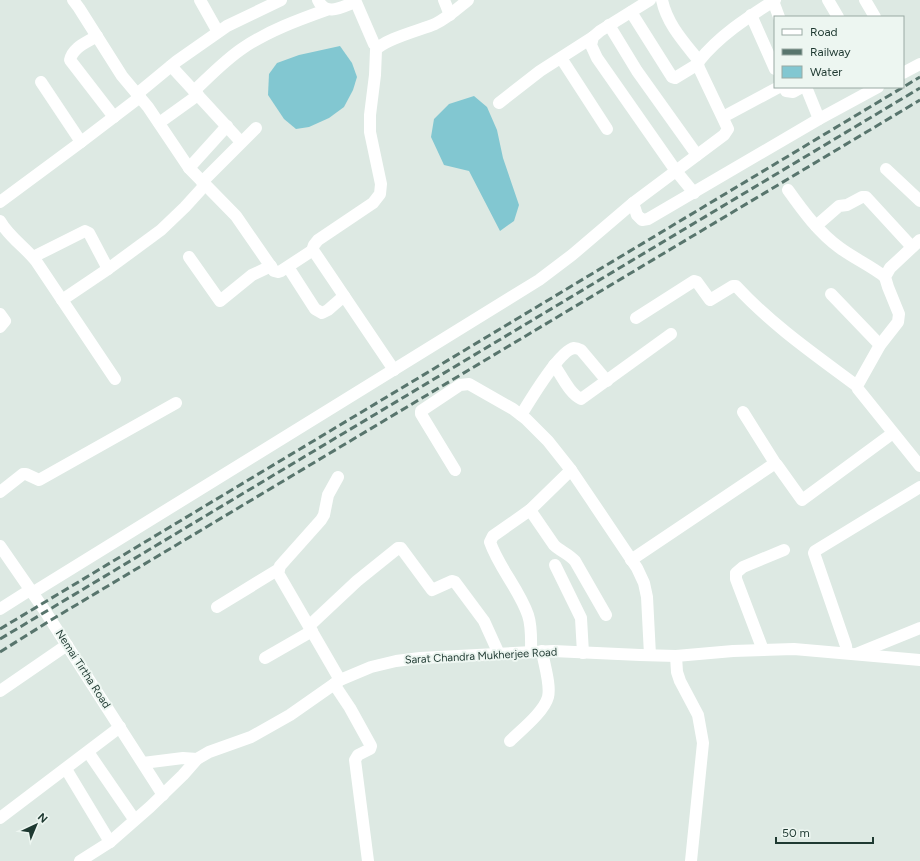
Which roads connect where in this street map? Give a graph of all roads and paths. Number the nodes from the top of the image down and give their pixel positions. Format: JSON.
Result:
{"nodes":[{"id":1,"x":73,"y":0,"type":"edge"},
{"id":2,"x":200,"y":0,"type":"edge"},
{"id":3,"x":281,"y":0,"type":"edge"},
{"id":4,"x":318,"y":0,"type":"edge"},
{"id":5,"x":444,"y":0,"type":"edge"},
{"id":6,"x":468,"y":0,"type":"edge"},
{"id":7,"x":650,"y":0,"type":"edge"},
{"id":8,"x":662,"y":0,"type":"edge"},
{"id":9,"x":828,"y":0,"type":"edge"},
{"id":10,"x":865,"y":0,"type":"edge"},
{"id":11,"x":355,"y":1,"type":"edge"},
{"id":12,"x":774,"y":1,"type":"edge"},
{"id":13,"x":326,"y":10,"type":"junction"},
{"id":14,"x":631,"y":12,"type":"junction"},
{"id":15,"x":450,"y":15,"type":"junction"},
{"id":16,"x":751,"y":15,"type":"junction"},
{"id":17,"x":779,"y":16,"type":"edge"},
{"id":18,"x":834,"y":16,"type":"edge"},
{"id":19,"x":873,"y":16,"type":"edge"},
{"id":20,"x":609,"y":25,"type":"junction"},
{"id":21,"x":218,"y":32,"type":"junction"},
{"id":22,"x":97,"y":36,"type":"junction"},
{"id":23,"x":593,"y":37,"type":"junction"},
{"id":24,"x":378,"y":48,"type":"junction"},
{"id":25,"x":561,"y":58,"type":"junction"},
{"id":26,"x":699,"y":62,"type":"junction"},
{"id":27,"x":920,"y":64,"type":"edge"},
{"id":28,"x":171,"y":66,"type":"junction"},
{"id":29,"x":774,"y":67,"type":"edge"},
{"id":30,"x":904,"y":71,"type":"edge"},
{"id":31,"x":41,"y":82,"type":"dead end"},
{"id":32,"x":777,"y":88,"type":"edge"},
{"id":33,"x":784,"y":88,"type":"edge"},
{"id":34,"x":800,"y":88,"type":"edge"},
{"id":35,"x":806,"y":88,"type":"edge"},
{"id":36,"x":876,"y":88,"type":"edge"},
{"id":37,"x":196,"y":93,"type":"junction"},
{"id":38,"x":139,"y":95,"type":"junction"},
{"id":39,"x":499,"y":103,"type":"dead end"},
{"id":40,"x":723,"y":116,"type":"junction"},
{"id":41,"x":114,"y":117,"type":"junction"},
{"id":42,"x":819,"y":119,"type":"junction"},
{"id":43,"x":159,"y":123,"type":"junction"},
{"id":44,"x":227,"y":126,"type":"junction"},
{"id":45,"x":256,"y":128,"type":"dead end"},
{"id":46,"x":607,"y":129,"type":"dead end"},
{"id":47,"x":81,"y":142,"type":"junction"},
{"id":48,"x":241,"y":142,"type":"junction"},
{"id":49,"x":697,"y":155,"type":"junction"},
{"id":50,"x":189,"y":168,"type":"junction"},
{"id":51,"x":886,"y":168,"type":"dead end"},
{"id":52,"x":676,"y":171,"type":"junction"},
{"id":53,"x":204,"y":183,"type":"junction"},
{"id":54,"x":788,"y":190,"type":"dead end"},
{"id":55,"x":694,"y":193,"type":"junction"},
{"id":56,"x":920,"y":201,"type":"edge"},
{"id":57,"x":0,"y":202,"type":"edge"},
{"id":58,"x":633,"y":203,"type":"junction"},
{"id":59,"x":0,"y":221,"type":"edge"},
{"id":60,"x":816,"y":226,"type":"junction"},
{"id":61,"x":916,"y":243,"type":"edge"},
{"id":62,"x":312,"y":252,"type":"junction"},
{"id":63,"x":33,"y":256,"type":"junction"},
{"id":64,"x":189,"y":257,"type":"dead end"},
{"id":65,"x":270,"y":266,"type":"junction"},
{"id":66,"x":288,"y":267,"type":"junction"},
{"id":67,"x":108,"y":269,"type":"junction"},
{"id":68,"x":885,"y":277,"type":"junction"},
{"id":69,"x":831,"y":294,"type":"dead end"},
{"id":70,"x":344,"y":296,"type":"junction"},
{"id":71,"x":62,"y":300,"type":"junction"},
{"id":72,"x":0,"y":314,"type":"edge"},
{"id":73,"x":636,"y":318,"type":"dead end"},
{"id":74,"x":0,"y":327,"type":"edge"},
{"id":75,"x":671,"y":334,"type":"dead end"},
{"id":76,"x":880,"y":346,"type":"junction"},
{"id":77,"x":554,"y":365,"type":"junction"},
{"id":78,"x":394,"y":370,"type":"junction"},
{"id":79,"x":115,"y":379,"type":"dead end"},
{"id":80,"x":607,"y":381,"type":"junction"},
{"id":81,"x":857,"y":386,"type":"junction"},
{"id":82,"x":176,"y":403,"type":"dead end"},
{"id":83,"x":743,"y":412,"type":"dead end"},
{"id":84,"x":521,"y":415,"type":"junction"},
{"id":85,"x":893,"y":433,"type":"junction"},
{"id":86,"x":775,"y":464,"type":"junction"},
{"id":87,"x":920,"y":466,"type":"edge"},
{"id":88,"x":455,"y":470,"type":"dead end"},
{"id":89,"x":571,"y":470,"type":"junction"},
{"id":90,"x":338,"y":477,"type":"dead end"},
{"id":91,"x":920,"y":487,"type":"edge"},
{"id":92,"x":0,"y":492,"type":"edge"},
{"id":93,"x":530,"y":510,"type":"junction"},
{"id":94,"x":0,"y":546,"type":"edge"},
{"id":95,"x":784,"y":550,"type":"dead end"},
{"id":96,"x":631,"y":560,"type":"junction"},
{"id":97,"x":554,"y":565,"type":"dead end"},
{"id":98,"x":278,"y":569,"type":"junction"},
{"id":99,"x":31,"y":591,"type":"junction"},
{"id":100,"x":217,"y":607,"type":"dead end"},
{"id":101,"x":0,"y":608,"type":"edge"},
{"id":102,"x":606,"y":615,"type":"dead end"},
{"id":103,"x":920,"y":628,"type":"edge"},
{"id":104,"x":311,"y":629,"type":"junction"},
{"id":105,"x":67,"y":645,"type":"junction"},
{"id":106,"x":763,"y":650,"type":"junction"},
{"id":107,"x":537,"y":652,"type":"junction"},
{"id":108,"x":583,"y":653,"type":"junction"},
{"id":109,"x":499,"y":654,"type":"junction"},
{"id":110,"x":851,"y":654,"type":"junction"},
{"id":111,"x":650,"y":656,"type":"junction"},
{"id":112,"x":676,"y":656,"type":"junction"},
{"id":113,"x":265,"y":658,"type":"dead end"},
{"id":114,"x":920,"y":660,"type":"edge"},
{"id":115,"x":337,"y":682,"type":"junction"},
{"id":116,"x":0,"y":691,"type":"edge"},
{"id":117,"x":120,"y":727,"type":"junction"},
{"id":118,"x":510,"y":741,"type":"dead end"},
{"id":119,"x":88,"y":752,"type":"junction"},
{"id":120,"x":197,"y":759,"type":"junction"},
{"id":121,"x":143,"y":764,"type":"junction"},
{"id":122,"x":66,"y":769,"type":"junction"},
{"id":123,"x":164,"y":795,"type":"junction"},
{"id":124,"x":2,"y":812,"type":"edge"},
{"id":125,"x":134,"y":819,"type":"junction"},
{"id":126,"x":110,"y":842,"type":"junction"},
{"id":127,"x":80,"y":861,"type":"edge"},
{"id":128,"x":368,"y":861,"type":"edge"},
{"id":129,"x":691,"y":861,"type":"edge"}],
"edges":[{"from":1,"to":22,"type":"street"},
{"from":2,"to":21,"type":"street"},
{"from":3,"to":21,"type":"street"},
{"from":4,"to":13,"type":"street"},
{"from":5,"to":15,"type":"street"},
{"from":6,"to":15,"type":"street"},
{"from":7,"to":14,"type":"street"},
{"from":8,"to":26,"type":"street"},
{"from":9,"to":18,"type":"street"},
{"from":10,"to":19,"type":"street"},
{"from":11,"to":13,"type":"street"},
{"from":11,"to":24,"type":"street"},
{"from":12,"to":16,"type":"street"},
{"from":12,"to":17,"type":"street"},
{"from":13,"to":37,"type":"street"},
{"from":14,"to":20,"type":"street"},
{"from":14,"to":26,"type":"street"},
{"from":15,"to":24,"type":"street"},
{"from":16,"to":26,"type":"street"},
{"from":16,"to":29,"type":"street"},
{"from":20,"to":23,"type":"street"},
{"from":20,"to":49,"type":"street"},
{"from":21,"to":28,"type":"street"},
{"from":22,"to":38,"type":"street"},
{"from":22,"to":41,"type":"street"},
{"from":23,"to":25,"type":"street"},
{"from":23,"to":52,"type":"street"},
{"from":24,"to":62,"type":"street"},
{"from":25,"to":39,"type":"street"},
{"from":25,"to":46,"type":"street"},
{"from":26,"to":40,"type":"street"},
{"from":27,"to":30,"type":"street"},
{"from":28,"to":37,"type":"street"},
{"from":28,"to":38,"type":"street"},
{"from":31,"to":47,"type":"street"},
{"from":32,"to":40,"type":"street"},
{"from":33,"to":34,"type":"street"},
{"from":35,"to":42,"type":"street"},
{"from":36,"to":42,"type":"street"},
{"from":37,"to":43,"type":"street"},
{"from":37,"to":44,"type":"street"},
{"from":38,"to":41,"type":"street"},
{"from":38,"to":43,"type":"street"},
{"from":40,"to":49,"type":"street"},
{"from":41,"to":47,"type":"street"},
{"from":42,"to":55,"type":"street"},
{"from":43,"to":50,"type":"street"},
{"from":44,"to":48,"type":"street"},
{"from":44,"to":50,"type":"street"},
{"from":45,"to":48,"type":"street"},
{"from":47,"to":57,"type":"street"},
{"from":48,"to":53,"type":"street"},
{"from":49,"to":52,"type":"street"},
{"from":50,"to":53,"type":"street"},
{"from":51,"to":56,"type":"street"},
{"from":52,"to":55,"type":"street"},
{"from":52,"to":58,"type":"street"},
{"from":53,"to":65,"type":"street"},
{"from":53,"to":67,"type":"street"},
{"from":54,"to":60,"type":"street"},
{"from":55,"to":58,"type":"street"},
{"from":58,"to":78,"type":"street"},
{"from":59,"to":63,"type":"street"},
{"from":60,"to":61,"type":"street"},
{"from":60,"to":68,"type":"street"},
{"from":61,"to":68,"type":"street"},
{"from":62,"to":66,"type":"street"},
{"from":62,"to":70,"type":"street"},
{"from":63,"to":67,"type":"street"},
{"from":63,"to":71,"type":"street"},
{"from":64,"to":65,"type":"street"},
{"from":65,"to":66,"type":"street"},
{"from":66,"to":70,"type":"street"},
{"from":67,"to":71,"type":"street"},
{"from":68,"to":76,"type":"street"},
{"from":69,"to":76,"type":"street"},
{"from":70,"to":78,"type":"street"},
{"from":71,"to":79,"type":"street"},
{"from":72,"to":74,"type":"street"},
{"from":73,"to":81,"type":"street"},
{"from":75,"to":80,"type":"street"},
{"from":76,"to":81,"type":"street"},
{"from":77,"to":80,"type":"street"},
{"from":77,"to":80,"type":"street"},
{"from":77,"to":84,"type":"street"},
{"from":78,"to":99,"type":"street"},
{"from":81,"to":85,"type":"street"},
{"from":82,"to":92,"type":"street"},
{"from":83,"to":86,"type":"street"},
{"from":84,"to":88,"type":"street"},
{"from":84,"to":89,"type":"street"},
{"from":85,"to":86,"type":"street"},
{"from":85,"to":87,"type":"street"},
{"from":86,"to":96,"type":"street"},
{"from":89,"to":93,"type":"street"},
{"from":89,"to":96,"type":"street"},
{"from":90,"to":98,"type":"street"},
{"from":91,"to":110,"type":"street"},
{"from":93,"to":102,"type":"street"},
{"from":93,"to":107,"type":"street"},
{"from":94,"to":99,"type":"street","name":"Nemai Tirtha Road"},
{"from":95,"to":106,"type":"street"},
{"from":96,"to":111,"type":"street"},
{"from":97,"to":108,"type":"street"},
{"from":98,"to":100,"type":"street"},
{"from":98,"to":104,"type":"street"},
{"from":99,"to":101,"type":"street"},
{"from":99,"to":105,"type":"street","name":"Nemai Tirtha Road"},
{"from":103,"to":110,"type":"street"},
{"from":104,"to":109,"type":"street"},
{"from":104,"to":113,"type":"street"},
{"from":104,"to":115,"type":"street"},
{"from":105,"to":116,"type":"street"},
{"from":105,"to":117,"type":"street","name":"Nemai Tirtha Road"},
{"from":106,"to":110,"type":"street","name":"Sarat Chandra Mukherjee Road"},
{"from":106,"to":112,"type":"street","name":"Sarat Chandra Mukherjee Road"},
{"from":107,"to":108,"type":"street","name":"Sarat Chandra Mukherjee Road"},
{"from":107,"to":109,"type":"street","name":"Sarat Chandra Mukherjee Road"},
{"from":107,"to":118,"type":"street"},
{"from":108,"to":111,"type":"street","name":"Sarat Chandra Mukherjee Road"},
{"from":109,"to":115,"type":"street","name":"Sarat Chandra Mukherjee Road"},
{"from":110,"to":114,"type":"street","name":"Sarat Chandra Mukherjee Road"},
{"from":111,"to":112,"type":"street","name":"Sarat Chandra Mukherjee Road"},
{"from":112,"to":129,"type":"street"},
{"from":115,"to":120,"type":"street","name":"Sarat Chandra Mukherjee Road"},
{"from":115,"to":128,"type":"street"},
{"from":117,"to":119,"type":"street"},
{"from":117,"to":121,"type":"street","name":"Nemai Tirtha Road"},
{"from":119,"to":122,"type":"street"},
{"from":119,"to":125,"type":"street"},
{"from":120,"to":121,"type":"street"},
{"from":120,"to":123,"type":"street","name":"Sarat Chandra Mukherjee Road"},
{"from":121,"to":123,"type":"street","name":"Nemai Tirtha Road"},
{"from":122,"to":124,"type":"street"},
{"from":122,"to":126,"type":"street"},
{"from":123,"to":125,"type":"street","name":"Sarat Chandra Mukherjee Road"},
{"from":125,"to":126,"type":"street","name":"Sarat Chandra Mukherjee Road"},
{"from":126,"to":127,"type":"street","name":"Sarat Chandra Mukherjee Road"}]}
